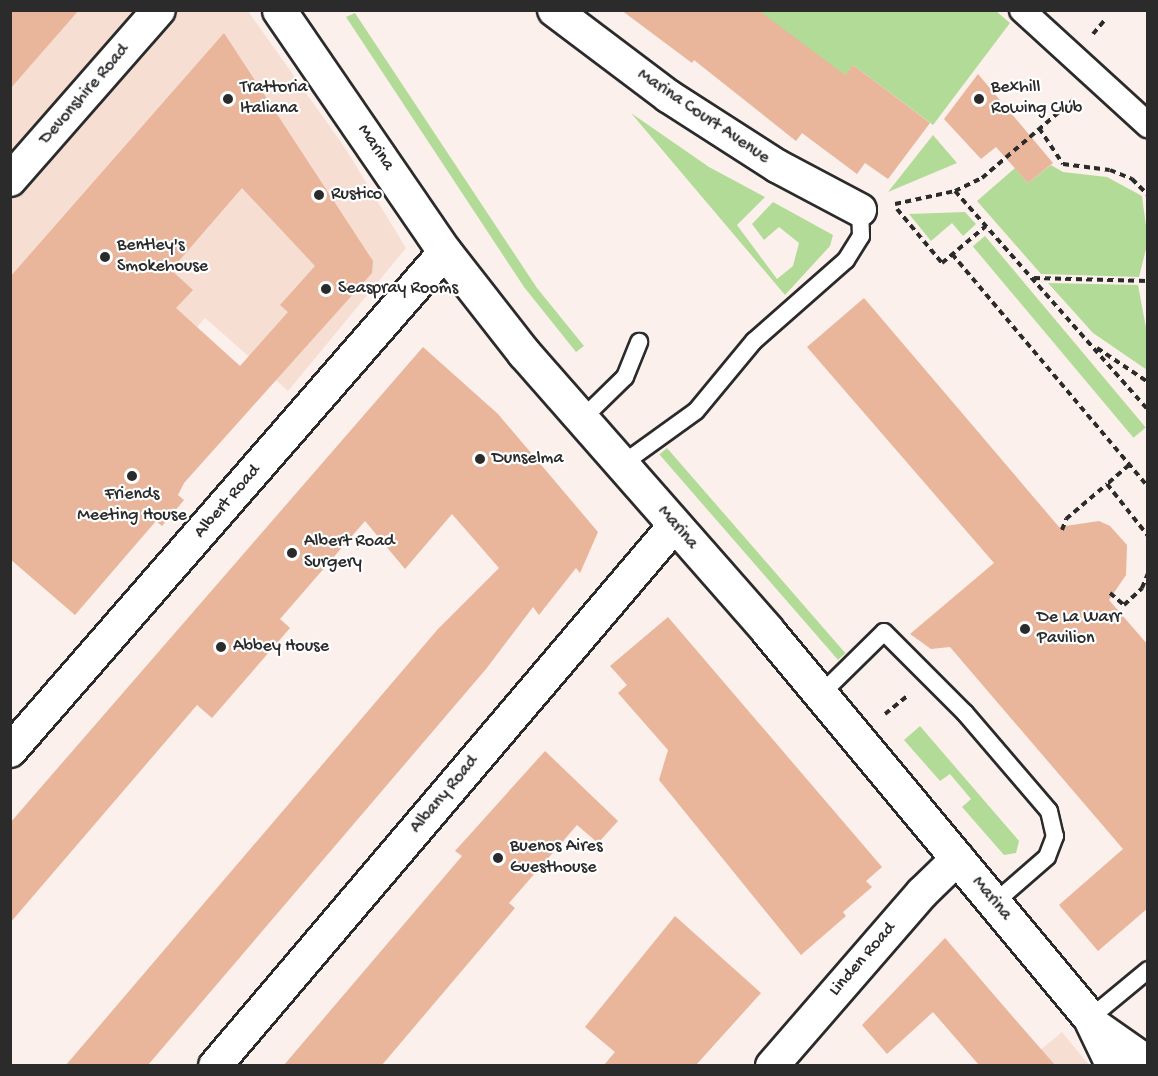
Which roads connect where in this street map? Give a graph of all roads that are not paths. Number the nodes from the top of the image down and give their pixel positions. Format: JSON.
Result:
{"nodes":[{"id":1,"x":159,"y":10,"type":"edge"},
{"id":2,"x":279,"y":10,"type":"edge"},
{"id":3,"x":554,"y":10,"type":"edge"},
{"id":4,"x":1022,"y":10,"type":"edge"},
{"id":5,"x":1148,"y":125,"type":"edge"},
{"id":6,"x":10,"y":180,"type":"edge"},
{"id":7,"x":860,"y":210,"type":"joint"},
{"id":8,"x":446,"y":252,"type":"junction"},
{"id":9,"x":639,"y":342,"type":"dead end"},
{"id":10,"x":582,"y":419,"type":"junction"},
{"id":11,"x":621,"y":465,"type":"junction"},
{"id":12,"x":675,"y":525,"type":"junction"},
{"id":13,"x":821,"y":694,"type":"junction"},
{"id":14,"x":10,"y":751,"type":"edge"},
{"id":15,"x":958,"y":858,"type":"junction"},
{"id":16,"x":994,"y":903,"type":"junction"},
{"id":17,"x":1148,"y":970,"type":"edge"},
{"id":18,"x":1094,"y":1023,"type":"junction"},
{"id":19,"x":1148,"y":1063,"type":"edge"},
{"id":20,"x":215,"y":1065,"type":"edge"},
{"id":21,"x":772,"y":1065,"type":"edge"},
{"id":22,"x":1113,"y":1065,"type":"edge"}],
"edges":[{"from":1,"to":6,"type":"street","name":"Devonshire Road"},
{"from":2,"to":8,"type":"main road","name":"Marina"},
{"from":3,"to":7,"type":"street","name":"Marina Court Avenue"},
{"from":4,"to":5,"type":"street"},
{"from":7,"to":11,"type":"lane"},
{"from":8,"to":10,"type":"main road","name":"Marina"},
{"from":8,"to":14,"type":"street","name":"Albert Road"},
{"from":9,"to":10,"type":"lane"},
{"from":10,"to":11,"type":"main road","name":"Marina"},
{"from":11,"to":12,"type":"main road","name":"Marina"},
{"from":12,"to":13,"type":"main road","name":"Marina"},
{"from":12,"to":20,"type":"street","name":"Albany Road"},
{"from":13,"to":15,"type":"main road","name":"Marina"},
{"from":13,"to":16,"type":"lane"},
{"from":15,"to":16,"type":"main road","name":"Marina"},
{"from":15,"to":21,"type":"street","name":"Linden Road"},
{"from":16,"to":18,"type":"main road","name":"Marina"},
{"from":17,"to":18,"type":"lane"},
{"from":18,"to":19,"type":"main road","name":"Marina"},
{"from":18,"to":22,"type":"main road","name":"Marina"}]}
